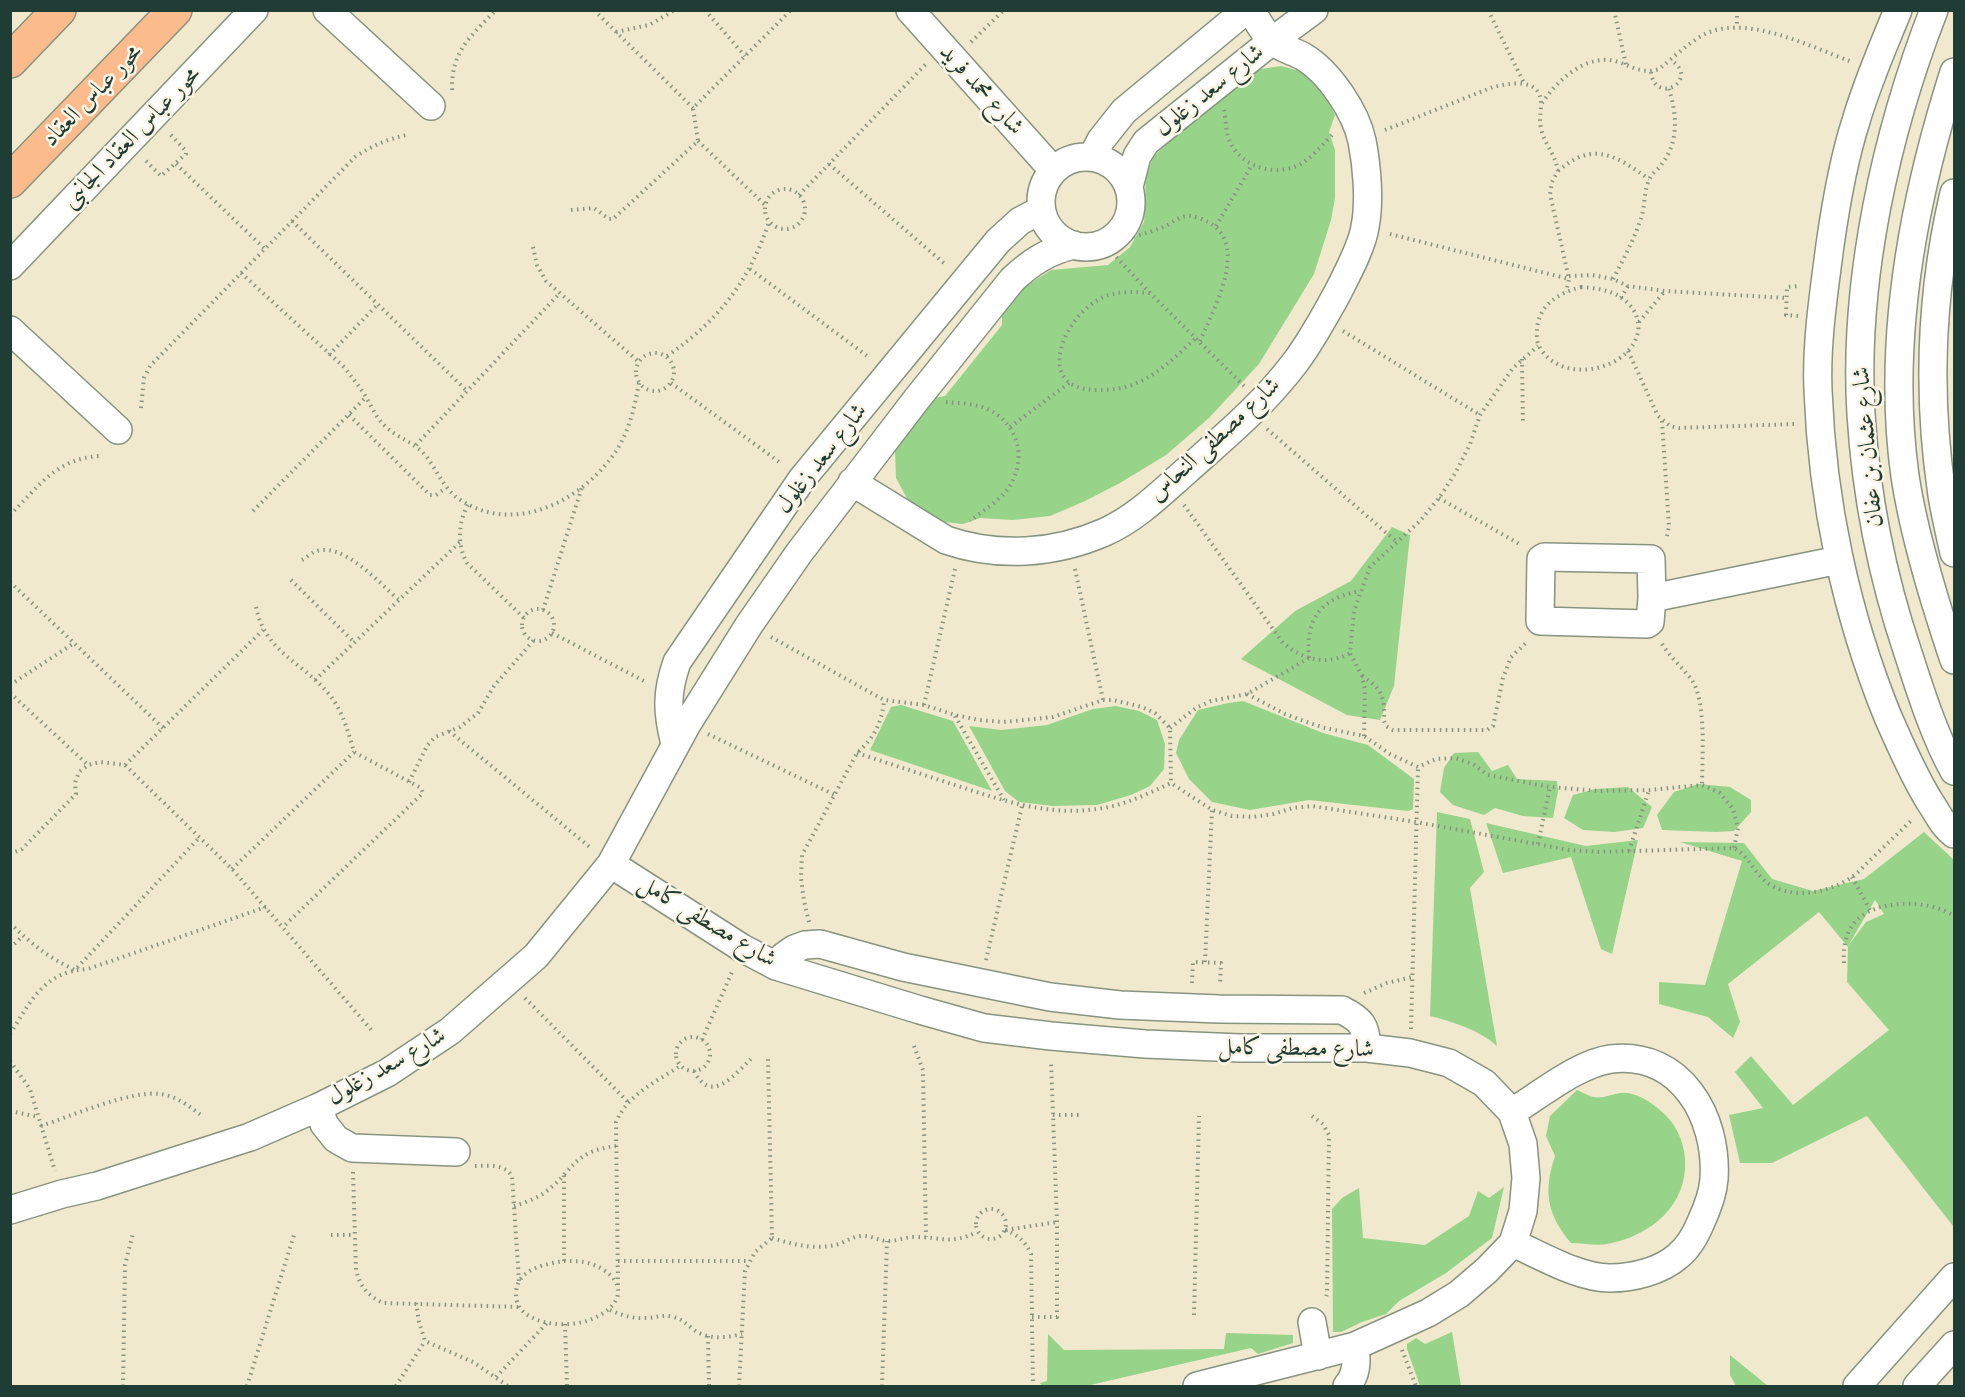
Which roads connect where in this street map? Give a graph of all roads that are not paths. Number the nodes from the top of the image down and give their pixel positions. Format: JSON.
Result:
{"nodes":[{"id":1,"x":59,"y":10,"type":"edge"},
{"id":2,"x":175,"y":10,"type":"edge"},
{"id":3,"x":254,"y":10,"type":"edge"},
{"id":4,"x":327,"y":10,"type":"edge"},
{"id":5,"x":909,"y":10,"type":"edge"},
{"id":6,"x":1246,"y":10,"type":"edge"},
{"id":7,"x":1251,"y":10,"type":"edge"},
{"id":8,"x":1314,"y":10,"type":"edge"},
{"id":9,"x":1898,"y":10,"type":"edge"},
{"id":10,"x":1934,"y":10,"type":"edge"},
{"id":11,"x":1272,"y":41,"type":"junction"},
{"id":12,"x":10,"y":61,"type":"edge"},
{"id":13,"x":1954,"y":72,"type":"edge"},
{"id":14,"x":431,"y":106,"type":"dead end"},
{"id":15,"x":1092,"y":157,"type":"junction"},
{"id":16,"x":1053,"y":170,"type":"junction"},
{"id":17,"x":10,"y":181,"type":"edge"},
{"id":18,"x":1129,"y":187,"type":"junction"},
{"id":19,"x":1954,"y":193,"type":"edge"},
{"id":20,"x":1041,"y":210,"type":"junction"},
{"id":21,"x":1074,"y":245,"type":"junction"},
{"id":22,"x":10,"y":266,"type":"edge"},
{"id":23,"x":10,"y":330,"type":"edge"},
{"id":24,"x":118,"y":430,"type":"dead end"},
{"id":25,"x":852,"y":482,"type":"junction"},
{"id":26,"x":1954,"y":553,"type":"edge"},
{"id":27,"x":1839,"y":560,"type":"junction"},
{"id":28,"x":1651,"y":610,"type":"junction"},
{"id":29,"x":1954,"y":660,"type":"edge"},
{"id":30,"x":681,"y":734,"type":"junction"},
{"id":31,"x":1954,"y":771,"type":"edge"},
{"id":32,"x":1954,"y":834,"type":"edge"},
{"id":33,"x":611,"y":864,"type":"junction"},
{"id":34,"x":776,"y":966,"type":"junction"},
{"id":35,"x":1367,"y":1048,"type":"junction"},
{"id":36,"x":319,"y":1107,"type":"junction"},
{"id":37,"x":1512,"y":1112,"type":"junction"},
{"id":38,"x":460,"y":1159,"type":"road end"},
{"id":39,"x":10,"y":1210,"type":"edge"},
{"id":40,"x":1513,"y":1244,"type":"junction"},
{"id":41,"x":1954,"y":1277,"type":"edge"},
{"id":42,"x":1318,"y":1313,"type":"road end"},
{"id":43,"x":1954,"y":1345,"type":"edge"},
{"id":44,"x":1355,"y":1346,"type":"junction"},
{"id":45,"x":1318,"y":1356,"type":"junction"},
{"id":46,"x":1197,"y":1386,"type":"edge"},
{"id":47,"x":1347,"y":1386,"type":"edge"},
{"id":48,"x":1857,"y":1386,"type":"edge"},
{"id":49,"x":1917,"y":1386,"type":"edge"}],
"edges":[{"from":1,"to":12,"type":"main road"},
{"from":2,"to":17,"type":"main road","name":"محور عباس العقاد"},
{"from":3,"to":22,"type":"street","name":"محور عباس العقاد الجانبى"},
{"from":4,"to":14,"type":"street"},
{"from":5,"to":16,"type":"street","name":"شارع محمد فريد"},
{"from":6,"to":15,"type":"street","name":"شارع سعد زغلول"},
{"from":7,"to":11,"type":"street"},
{"from":8,"to":11,"type":"street","name":"شارع سعد زغلول"},
{"from":9,"to":27,"type":"street"},
{"from":10,"to":31,"type":"street","name":"شارع عثمان بن عفان"},
{"from":11,"to":18,"type":"street","name":"شارع سعد زغلول"},
{"from":11,"to":25,"type":"street","name":"شارع مصطفى النحاس"},
{"from":13,"to":29,"type":"street","name":"شارع عثمان بن عفان"},
{"from":15,"to":16,"type":"street"},
{"from":15,"to":18,"type":"street"},
{"from":16,"to":20,"type":"street"},
{"from":18,"to":21,"type":"street"},
{"from":19,"to":26,"type":"street"},
{"from":20,"to":21,"type":"street"},
{"from":20,"to":30,"type":"street","name":"شارع سعد زغلول"},
{"from":21,"to":25,"type":"street","name":"شارع سعد زغلول"},
{"from":23,"to":24,"type":"street"},
{"from":25,"to":30,"type":"street","name":"شارع سعد زغلول"},
{"from":27,"to":28,"type":"street"},
{"from":27,"to":32,"type":"street"},
{"from":28,"to":28,"type":"street"},
{"from":30,"to":33,"type":"street","name":"شارع سعد زغلول"},
{"from":33,"to":34,"type":"street","name":"شارع مصطفى كامل"},
{"from":33,"to":36,"type":"street","name":"شارع سعد زغلول"},
{"from":34,"to":35,"type":"street","name":"شارع مصطفى كامل"},
{"from":34,"to":35,"type":"street"},
{"from":35,"to":37,"type":"street","name":"شارع مصطفى كامل"},
{"from":36,"to":38,"type":"street"},
{"from":36,"to":39,"type":"street","name":"شارع سعد زغلول"},
{"from":37,"to":40,"type":"street","name":"شارع مصطفى كامل"},
{"from":37,"to":40,"type":"street"},
{"from":40,"to":44,"type":"street","name":"شارع مصطفى كامل"},
{"from":41,"to":48,"type":"street"},
{"from":42,"to":45,"type":"street"},
{"from":43,"to":49,"type":"street"},
{"from":44,"to":45,"type":"street","name":"شارع مصطفى كامل"},
{"from":44,"to":47,"type":"street"},
{"from":45,"to":46,"type":"street","name":"شارع مصطفى كامل"}]}
